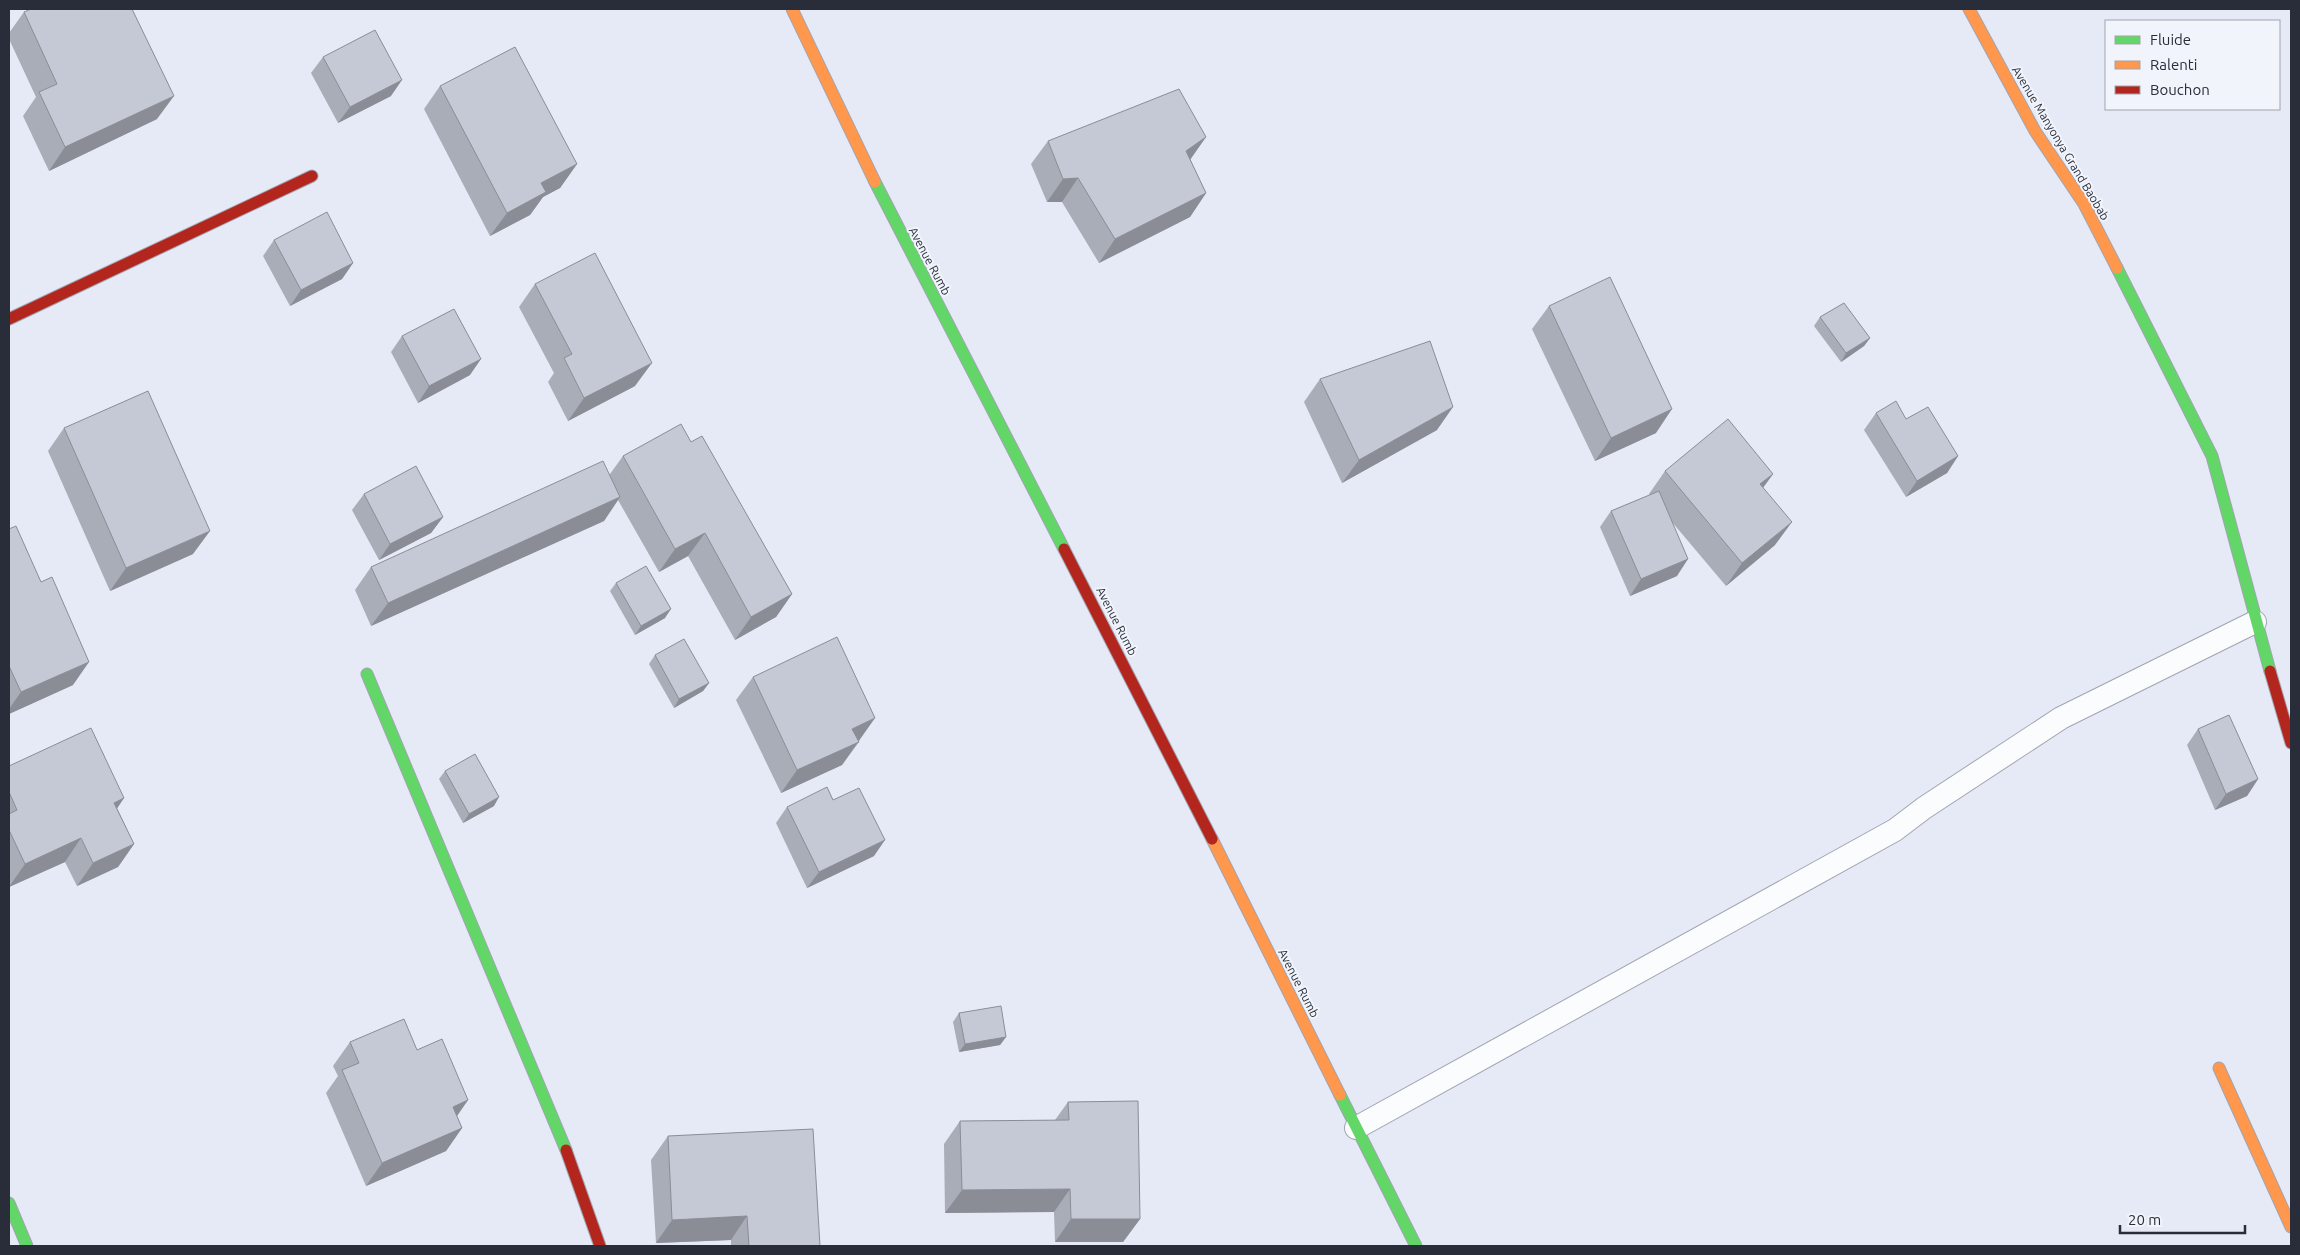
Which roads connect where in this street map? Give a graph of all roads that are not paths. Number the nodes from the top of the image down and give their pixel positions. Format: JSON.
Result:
{"nodes":[{"id":1,"x":792,"y":9,"type":"edge"},
{"id":2,"x":1969,"y":9,"type":"edge"},
{"id":3,"x":312,"y":176,"type":"dead end"},
{"id":4,"x":9,"y":318,"type":"edge"},
{"id":5,"x":2255,"y":622,"type":"junction"},
{"id":6,"x":367,"y":674,"type":"dead end"},
{"id":7,"x":2291,"y":743,"type":"edge"},
{"id":8,"x":2219,"y":1068,"type":"dead end"},
{"id":9,"x":1356,"y":1128,"type":"junction"},
{"id":10,"x":9,"y":1203,"type":"edge"},
{"id":11,"x":2291,"y":1227,"type":"edge"},
{"id":12,"x":28,"y":1246,"type":"edge"},
{"id":13,"x":600,"y":1246,"type":"edge"},
{"id":14,"x":1416,"y":1246,"type":"edge"}],
"edges":[{"from":1,"to":9,"type":"street","name":"Avenue Rumb"},
{"from":2,"to":5,"type":"street","name":"Avenue Manyonya Grand Baobab"},
{"from":3,"to":4,"type":"street"},
{"from":5,"to":7,"type":"street","name":"Avenue Manyonya Grand Baobab"},
{"from":5,"to":9,"type":"lane"},
{"from":6,"to":13,"type":"street"},
{"from":8,"to":11,"type":"street"},
{"from":9,"to":14,"type":"street","name":"Avenue Rumb"},
{"from":10,"to":12,"type":"street"}]}
